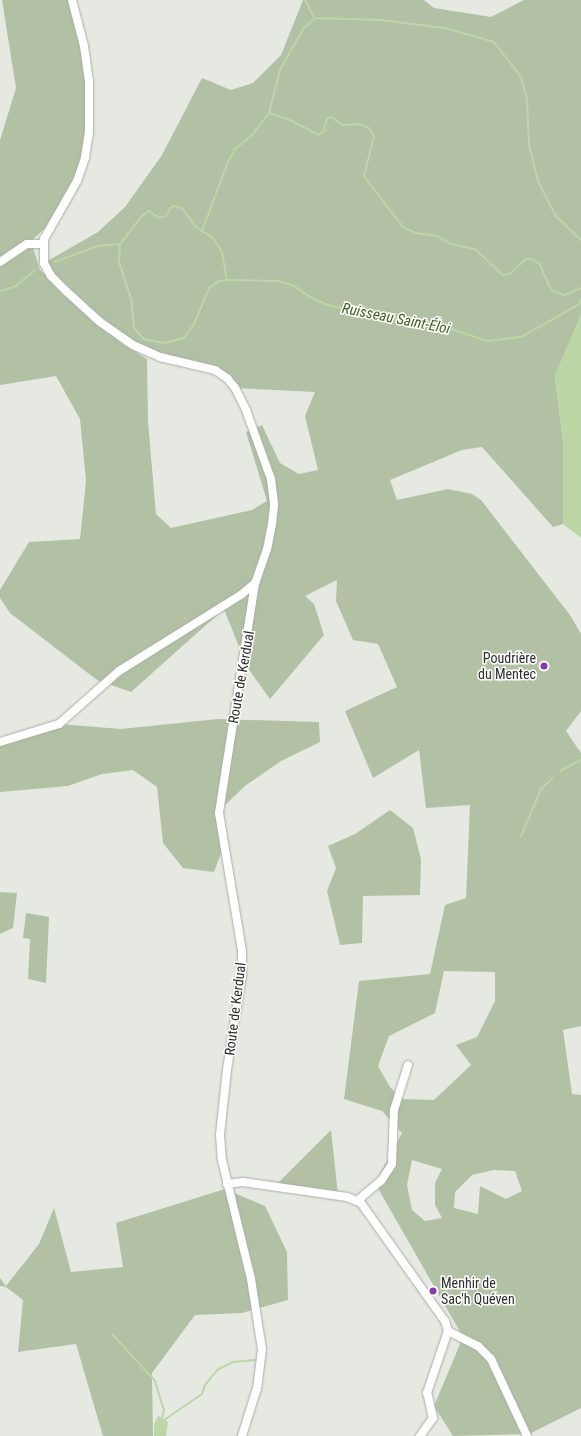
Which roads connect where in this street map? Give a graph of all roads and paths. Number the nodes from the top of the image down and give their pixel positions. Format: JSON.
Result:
{"nodes":[{"id":1,"x":72,"y":0,"type":"edge"},
{"id":2,"x":42,"y":244,"type":"junction"},
{"id":3,"x":0,"y":262,"type":"edge"},
{"id":4,"x":255,"y":583,"type":"junction"},
{"id":5,"x":0,"y":742,"type":"edge"},
{"id":6,"x":408,"y":1065,"type":"dead end"},
{"id":7,"x":227,"y":1184,"type":"junction"},
{"id":8,"x":358,"y":1200,"type":"junction"},
{"id":9,"x":448,"y":1331,"type":"junction"},
{"id":10,"x":242,"y":1436,"type":"edge"},
{"id":11,"x":420,"y":1436,"type":"edge"},
{"id":12,"x":527,"y":1436,"type":"edge"}],
"edges":[{"from":1,"to":2,"type":"street"},
{"from":2,"to":3,"type":"street"},
{"from":2,"to":4,"type":"street","name":"Route de Kerdual"},
{"from":4,"to":5,"type":"street"},
{"from":4,"to":7,"type":"street","name":"Route de Kerdual"},
{"from":6,"to":8,"type":"street"},
{"from":7,"to":8,"type":"street"},
{"from":7,"to":10,"type":"street","name":"Route de Kerdual"},
{"from":8,"to":9,"type":"street"},
{"from":9,"to":11,"type":"street"},
{"from":9,"to":12,"type":"street"}]}
